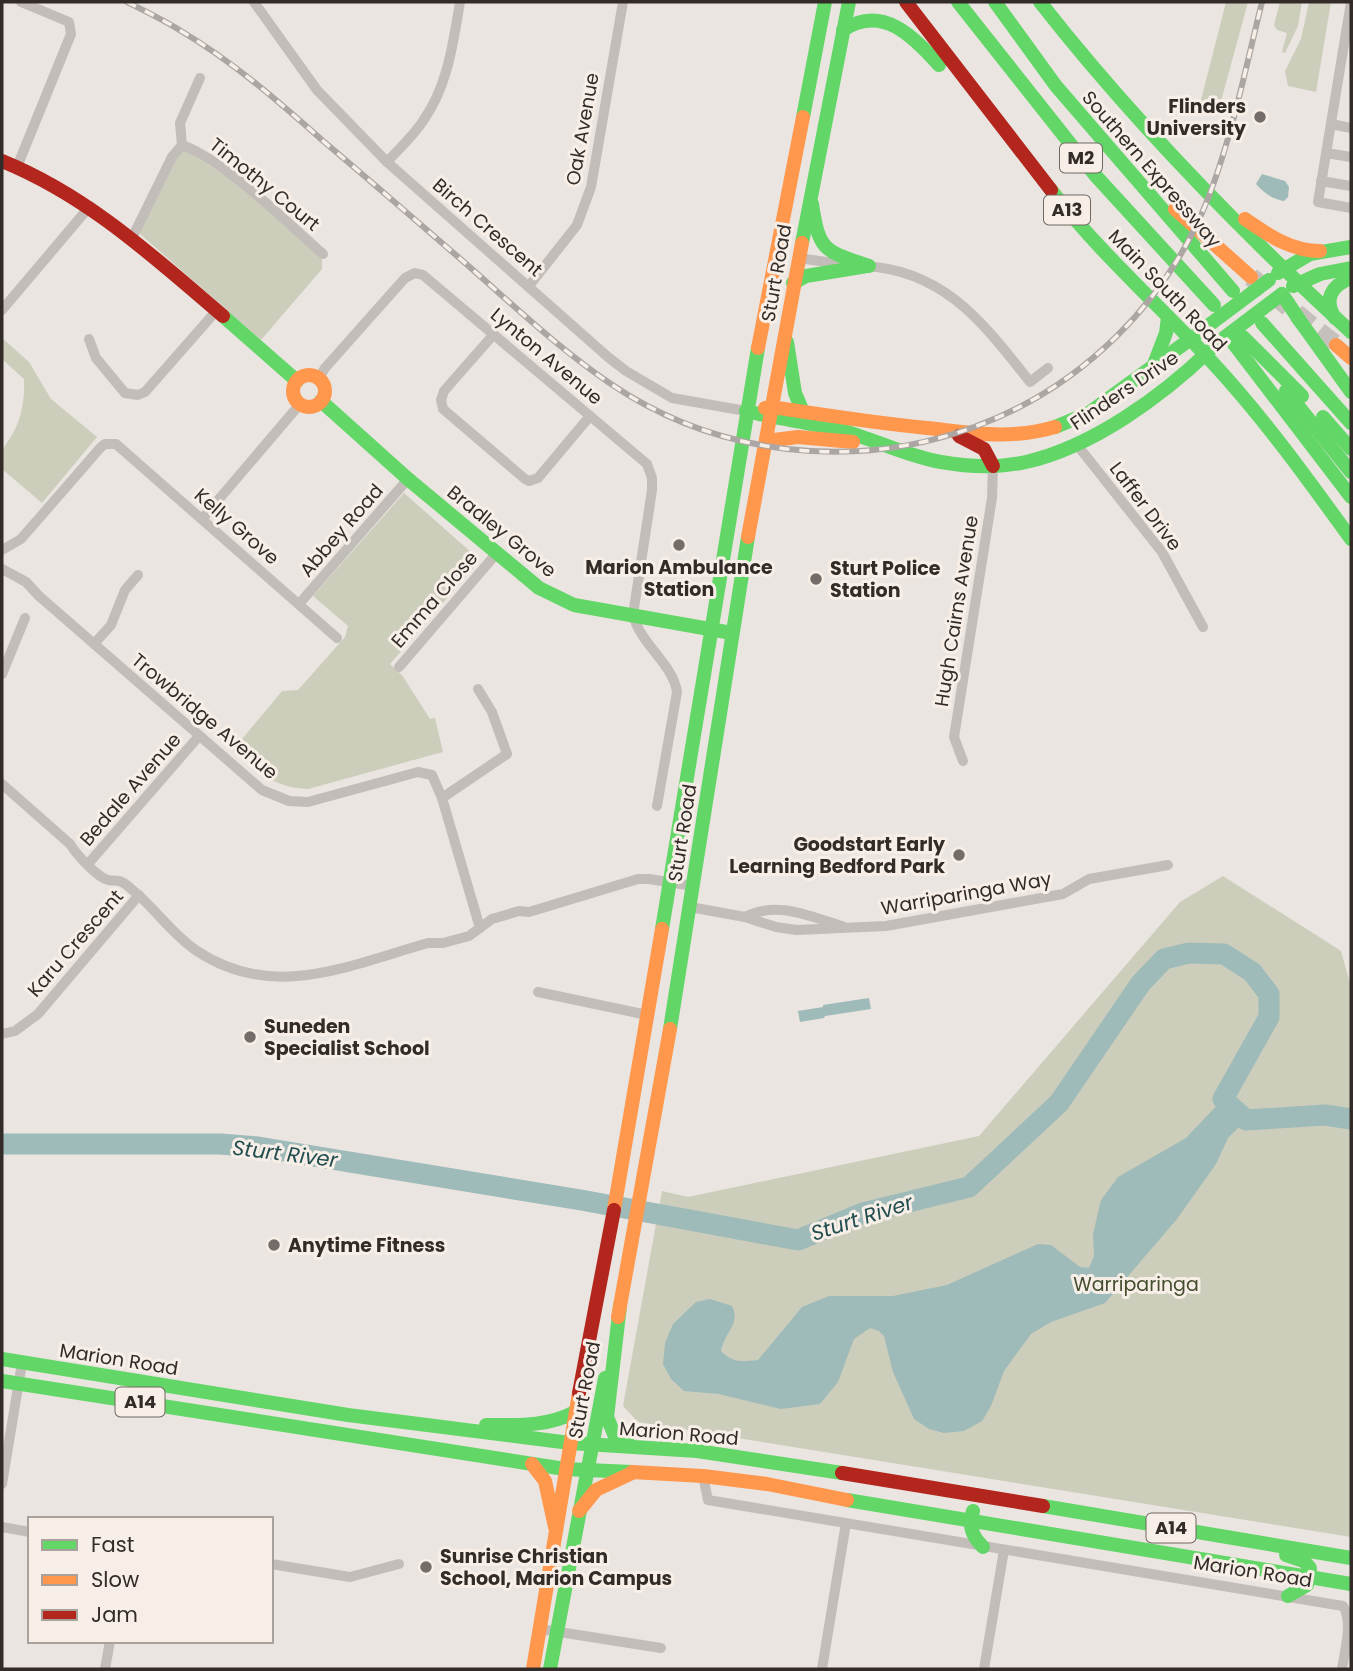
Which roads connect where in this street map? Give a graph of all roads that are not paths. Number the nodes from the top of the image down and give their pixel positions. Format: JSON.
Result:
{"nodes":[{"id":1,"x":21,"y":2,"type":"edge"},
{"id":2,"x":254,"y":2,"type":"edge"},
{"id":3,"x":460,"y":2,"type":"edge"},
{"id":4,"x":622,"y":2,"type":"edge"},
{"id":5,"x":825,"y":2,"type":"edge"},
{"id":6,"x":849,"y":2,"type":"edge"},
{"id":7,"x":906,"y":2,"type":"edge"},
{"id":8,"x":958,"y":2,"type":"edge"},
{"id":9,"x":995,"y":2,"type":"edge"},
{"id":10,"x":1040,"y":2,"type":"edge"},
{"id":11,"x":1351,"y":5,"type":"edge"},
{"id":12,"x":843,"y":30,"type":"junction"},
{"id":13,"x":1348,"y":36,"type":"edge"},
{"id":14,"x":1346,"y":59,"type":"edge"},
{"id":15,"x":1345,"y":73,"type":"edge"},
{"id":16,"x":200,"y":78,"type":"dead end"},
{"id":17,"x":976,"y":93,"type":"junction"},
{"id":18,"x":1331,"y":124,"type":"junction"},
{"id":19,"x":1351,"y":128,"type":"edge"},
{"id":20,"x":182,"y":145,"type":"junction"},
{"id":21,"x":1111,"y":152,"type":"junction"},
{"id":22,"x":1326,"y":153,"type":"junction"},
{"id":23,"x":1351,"y":157,"type":"edge"},
{"id":24,"x":2,"y":161,"type":"edge"},
{"id":25,"x":387,"y":162,"type":"junction"},
{"id":26,"x":1176,"y":163,"type":"junction"},
{"id":27,"x":17,"y":167,"type":"junction"},
{"id":28,"x":1321,"y":181,"type":"junction"},
{"id":29,"x":1351,"y":186,"type":"edge"},
{"id":30,"x":811,"y":192,"type":"junction"},
{"id":31,"x":90,"y":206,"type":"junction"},
{"id":32,"x":1351,"y":208,"type":"edge"},
{"id":33,"x":132,"y":238,"type":"junction"},
{"id":34,"x":1351,"y":247,"type":"edge"},
{"id":35,"x":1320,"y":251,"type":"junction"},
{"id":36,"x":323,"y":254,"type":"dead end"},
{"id":37,"x":798,"y":258,"type":"junction"},
{"id":38,"x":869,"y":266,"type":"junction"},
{"id":39,"x":1351,"y":268,"type":"edge"},
{"id":40,"x":1251,"y":278,"type":"tunnel mouth"},
{"id":41,"x":1351,"y":278,"type":"edge"},
{"id":42,"x":793,"y":283,"type":"junction"},
{"id":43,"x":1278,"y":283,"type":"junction"},
{"id":44,"x":529,"y":286,"type":"junction"},
{"id":45,"x":1233,"y":291,"type":"dead end"},
{"id":46,"x":1299,"y":292,"type":"junction"},
{"id":47,"x":1211,"y":308,"type":"dead end"},
{"id":48,"x":2,"y":310,"type":"edge"},
{"id":49,"x":217,"y":310,"type":"junction"},
{"id":50,"x":1168,"y":317,"type":"junction"},
{"id":51,"x":1335,"y":318,"type":"junction"},
{"id":52,"x":1300,"y":321,"type":"junction"},
{"id":53,"x":1262,"y":323,"type":"dead end"},
{"id":54,"x":785,"y":330,"type":"junction"},
{"id":55,"x":1351,"y":332,"type":"edge"},
{"id":56,"x":495,"y":334,"type":"junction"},
{"id":57,"x":89,"y":339,"type":"dead end"},
{"id":58,"x":1190,"y":339,"type":"junction"},
{"id":59,"x":1238,"y":341,"type":"junction"},
{"id":60,"x":1336,"y":345,"type":"tunnel mouth"},
{"id":61,"x":1205,"y":355,"type":"junction"},
{"id":62,"x":1351,"y":358,"type":"edge"},
{"id":63,"x":1153,"y":367,"type":"junction"},
{"id":64,"x":1048,"y":368,"type":"dead end"},
{"id":65,"x":319,"y":378,"type":"junction"},
{"id":66,"x":297,"y":381,"type":"junction"},
{"id":67,"x":1351,"y":392,"type":"edge"},
{"id":68,"x":321,"y":401,"type":"junction"},
{"id":69,"x":300,"y":404,"type":"junction"},
{"id":70,"x":746,"y":411,"type":"junction"},
{"id":71,"x":803,"y":412,"type":"junction"},
{"id":72,"x":771,"y":413,"type":"junction"},
{"id":73,"x":590,"y":416,"type":"junction"},
{"id":74,"x":1351,"y":423,"type":"edge"},
{"id":75,"x":1063,"y":425,"type":"junction"},
{"id":76,"x":944,"y":430,"type":"junction"},
{"id":77,"x":1001,"y":436,"type":"junction"},
{"id":78,"x":766,"y":441,"type":"junction"},
{"id":79,"x":1078,"y":446,"type":"junction"},
{"id":80,"x":886,"y":447,"type":"junction"},
{"id":81,"x":1351,"y":449,"type":"edge"},
{"id":82,"x":1287,"y":450,"type":"junction"},
{"id":83,"x":993,"y":466,"type":"junction"},
{"id":84,"x":1351,"y":472,"type":"edge"},
{"id":85,"x":408,"y":479,"type":"junction"},
{"id":86,"x":1351,"y":497,"type":"edge"},
{"id":87,"x":202,"y":519,"type":"junction"},
{"id":88,"x":1351,"y":525,"type":"edge"},
{"id":89,"x":1351,"y":539,"type":"edge"},
{"id":90,"x":2,"y":550,"type":"edge"},
{"id":91,"x":496,"y":554,"type":"junction"},
{"id":92,"x":2,"y":569,"type":"edge"},
{"id":93,"x":138,"y":575,"type":"dead end"},
{"id":94,"x":299,"y":604,"type":"junction"},
{"id":95,"x":633,"y":615,"type":"junction"},
{"id":96,"x":25,"y":618,"type":"dead end"},
{"id":97,"x":1203,"y":627,"type":"dead end"},
{"id":98,"x":710,"y":629,"type":"junction"},
{"id":99,"x":732,"y":632,"type":"junction"},
{"id":100,"x":337,"y":638,"type":"dead end"},
{"id":101,"x":94,"y":644,"type":"junction"},
{"id":102,"x":399,"y":667,"type":"dead end"},
{"id":103,"x":2,"y":674,"type":"edge"},
{"id":104,"x":478,"y":689,"type":"dead end"},
{"id":105,"x":199,"y":736,"type":"junction"},
{"id":106,"x":963,"y":761,"type":"dead end"},
{"id":107,"x":3,"y":789,"type":"edge"},
{"id":108,"x":442,"y":798,"type":"junction"},
{"id":109,"x":657,"y":806,"type":"dead end"},
{"id":110,"x":88,"y":864,"type":"junction"},
{"id":111,"x":1168,"y":865,"type":"dead end"},
{"id":112,"x":670,"y":883,"type":"junction"},
{"id":113,"x":693,"y":886,"type":"junction"},
{"id":114,"x":139,"y":895,"type":"junction"},
{"id":115,"x":690,"y":907,"type":"junction"},
{"id":116,"x":745,"y":916,"type":"junction"},
{"id":117,"x":480,"y":928,"type":"junction"},
{"id":118,"x":848,"y":928,"type":"junction"},
{"id":119,"x":538,"y":992,"type":"dead end"},
{"id":120,"x":647,"y":1015,"type":"junction"},
{"id":121,"x":2,"y":1034,"type":"edge"},
{"id":122,"x":620,"y":1306,"type":"junction"},
{"id":123,"x":2,"y":1359,"type":"edge"},
{"id":124,"x":22,"y":1363,"type":"junction"},
{"id":125,"x":2,"y":1381,"type":"edge"},
{"id":126,"x":18,"y":1384,"type":"junction"},
{"id":127,"x":174,"y":1387,"type":"junction"},
{"id":128,"x":210,"y":1412,"type":"junction"},
{"id":129,"x":575,"y":1412,"type":"junction"},
{"id":130,"x":438,"y":1427,"type":"junction"},
{"id":131,"x":570,"y":1443,"type":"junction"},
{"id":132,"x":592,"y":1445,"type":"junction"},
{"id":133,"x":636,"y":1448,"type":"junction"},
{"id":134,"x":532,"y":1464,"type":"junction"},
{"id":135,"x":565,"y":1469,"type":"junction"},
{"id":136,"x":588,"y":1470,"type":"junction"},
{"id":137,"x":632,"y":1472,"type":"junction"},
{"id":138,"x":703,"y":1476,"type":"junction"},
{"id":139,"x":2,"y":1484,"type":"edge"},
{"id":140,"x":991,"y":1498,"type":"junction"},
{"id":141,"x":579,"y":1511,"type":"junction"},
{"id":142,"x":1107,"y":1517,"type":"junction"},
{"id":143,"x":970,"y":1518,"type":"junction"},
{"id":144,"x":846,"y":1523,"type":"junction"},
{"id":145,"x":2,"y":1527,"type":"edge"},
{"id":146,"x":555,"y":1527,"type":"junction"},
{"id":147,"x":28,"y":1532,"type":"edge"},
{"id":148,"x":1273,"y":1545,"type":"junction"},
{"id":149,"x":983,"y":1547,"type":"junction"},
{"id":150,"x":1126,"y":1548,"type":"junction"},
{"id":151,"x":1004,"y":1550,"type":"junction"},
{"id":152,"x":1351,"y":1558,"type":"edge"},
{"id":153,"x":399,"y":1563,"type":"dead end"},
{"id":154,"x":273,"y":1564,"type":"edge"},
{"id":155,"x":1310,"y":1577,"type":"junction"},
{"id":156,"x":1351,"y":1584,"type":"edge"},
{"id":157,"x":1288,"y":1596,"type":"junction"},
{"id":158,"x":540,"y":1629,"type":"junction"},
{"id":159,"x":557,"y":1631,"type":"junction"},
{"id":160,"x":110,"y":1643,"type":"edge"},
{"id":161,"x":661,"y":1648,"type":"dead end"},
{"id":162,"x":105,"y":1669,"type":"edge"},
{"id":163,"x":533,"y":1669,"type":"edge"},
{"id":164,"x":550,"y":1669,"type":"edge"},
{"id":165,"x":822,"y":1669,"type":"edge"},
{"id":166,"x":984,"y":1669,"type":"edge"},
{"id":167,"x":1342,"y":1669,"type":"edge"}],
"edges":[{"from":1,"to":27,"type":"street"},
{"from":2,"to":25,"type":"street","name":"Birch Crescent"},
{"from":3,"to":25,"type":"street"},
{"from":4,"to":44,"type":"street","name":"Oak Avenue"},
{"from":5,"to":70,"type":"main road","name":"Sturt Road"},
{"from":6,"to":12,"type":"main road","name":"Sturt Road"},
{"from":7,"to":17,"type":"main road","name":"Main South Road","number":"A13"},
{"from":8,"to":47,"type":"main road","number":"M2"},
{"from":9,"to":21,"type":"main road","name":"Southern Expressway","number":"M2"},
{"from":10,"to":26,"type":"main road"},
{"from":11,"to":13,"type":"street"},
{"from":12,"to":17,"type":"main road"},
{"from":12,"to":30,"type":"main road","name":"Sturt Road"},
{"from":13,"to":14,"type":"street"},
{"from":14,"to":15,"type":"street"},
{"from":15,"to":18,"type":"street"},
{"from":16,"to":20,"type":"street","name":"Timothy Court"},
{"from":17,"to":50,"type":"main road","name":"Main South Road","number":"A13"},
{"from":18,"to":19,"type":"street"},
{"from":18,"to":22,"type":"street"},
{"from":20,"to":33,"type":"street","name":"Timothy Court"},
{"from":20,"to":36,"type":"street","name":"Timothy Court"},
{"from":21,"to":40,"type":"main road"},
{"from":21,"to":45,"type":"main road","name":"Southern Expressway","number":"M2"},
{"from":22,"to":23,"type":"street"},
{"from":22,"to":28,"type":"street"},
{"from":24,"to":27,"type":"main road"},
{"from":25,"to":44,"type":"street","name":"Birch Crescent"},
{"from":26,"to":35,"type":"main road"},
{"from":26,"to":43,"type":"main road"},
{"from":27,"to":31,"type":"main road"},
{"from":28,"to":29,"type":"street"},
{"from":28,"to":32,"type":"street"},
{"from":30,"to":37,"type":"main road","name":"Sturt Road"},
{"from":30,"to":38,"type":"main road"},
{"from":31,"to":33,"type":"main road"},
{"from":31,"to":48,"type":"street"},
{"from":33,"to":49,"type":"main road"},
{"from":34,"to":35,"type":"main road","name":"Flinders Drive"},
{"from":35,"to":43,"type":"main road","name":"Flinders Drive"},
{"from":37,"to":38,"type":"street"},
{"from":37,"to":42,"type":"main road","name":"Sturt Road"},
{"from":38,"to":42,"type":"main road"},
{"from":38,"to":64,"type":"street"},
{"from":39,"to":46,"type":"main road","name":"Flinders Drive"},
{"from":41,"to":51,"type":"main road"},
{"from":42,"to":54,"type":"main road","name":"Sturt Road"},
{"from":43,"to":46,"type":"main road"},
{"from":43,"to":46,"type":"main road","name":"Flinders Drive"},
{"from":43,"to":52,"type":"main road","bridge":true},
{"from":43,"to":58,"type":"main road","name":"Flinders Drive","bridge":true},
{"from":43,"to":61,"type":"main road","name":"Flinders Drive","bridge":true},
{"from":44,"to":70,"type":"street","name":"Birch Crescent"},
{"from":46,"to":51,"type":"main road"},
{"from":46,"to":52,"type":"main road","bridge":true},
{"from":49,"to":57,"type":"street"},
{"from":49,"to":66,"type":"main road"},
{"from":50,"to":58,"type":"main road","name":"Main South Road","number":"A13"},
{"from":50,"to":63,"type":"main road"},
{"from":51,"to":55,"type":"main road"},
{"from":52,"to":67,"type":"main road"},
{"from":53,"to":74,"type":"main road"},
{"from":54,"to":71,"type":"main road"},
{"from":54,"to":72,"type":"main road","name":"Sturt Road"},
{"from":56,"to":65,"type":"street","name":"Lynton Avenue"},
{"from":56,"to":73,"type":"street","name":"Lynton Avenue"},
{"from":56,"to":73,"type":"street"},
{"from":58,"to":61,"type":"main road","name":"Main South Road","number":"A13"},
{"from":58,"to":63,"type":"main road","name":"Flinders Drive"},
{"from":59,"to":81,"type":"main road"},
{"from":59,"to":84,"type":"main road"},
{"from":59,"to":86,"type":"main road"},
{"from":60,"to":62,"type":"main road"},
{"from":61,"to":79,"type":"main road","name":"Flinders Drive"},
{"from":61,"to":82,"type":"main road","name":"Main South Road","number":"A13"},
{"from":63,"to":75,"type":"main road","name":"Flinders Drive"},
{"from":65,"to":66,"type":"main road"},
{"from":65,"to":68,"type":"main road"},
{"from":66,"to":69,"type":"main road"},
{"from":68,"to":69,"type":"main road"},
{"from":68,"to":85,"type":"main road","name":"Bradley Grove"},
{"from":69,"to":87,"type":"street"},
{"from":70,"to":72,"type":"main road"},
{"from":70,"to":98,"type":"main road","name":"Sturt Road"},
{"from":71,"to":72,"type":"main road","name":"Flinders Drive"},
{"from":71,"to":76,"type":"main road","name":"Flinders Drive"},
{"from":72,"to":78,"type":"main road","name":"Sturt Road"},
{"from":72,"to":80,"type":"main road","name":"Flinders Drive"},
{"from":73,"to":95,"type":"street","name":"Lynton Avenue"},
{"from":75,"to":77,"type":"main road","name":"Flinders Drive"},
{"from":75,"to":79,"type":"main road"},
{"from":76,"to":77,"type":"main road","name":"Flinders Drive"},
{"from":76,"to":83,"type":"main road"},
{"from":77,"to":83,"type":"main road"},
{"from":78,"to":80,"type":"main road"},
{"from":78,"to":99,"type":"main road","name":"Sturt Road"},
{"from":79,"to":83,"type":"main road","name":"Flinders Drive"},
{"from":79,"to":97,"type":"street","name":"Laffer Drive"},
{"from":80,"to":83,"type":"main road","name":"Flinders Drive"},
{"from":82,"to":88,"type":"main road"},
{"from":82,"to":89,"type":"main road","name":"Main South Road","number":"A13"},
{"from":83,"to":106,"type":"street","name":"Hugh Cairns Avenue"},
{"from":85,"to":91,"type":"main road","name":"Bradley Grove"},
{"from":85,"to":94,"type":"street","name":"Abbey Road"},
{"from":87,"to":90,"type":"street","name":"Kelly Grove"},
{"from":87,"to":94,"type":"street","name":"Kelly Grove"},
{"from":91,"to":95,"type":"main road","name":"Bradley Grove"},
{"from":91,"to":102,"type":"street","name":"Emma Close"},
{"from":92,"to":101,"type":"street","name":"Trowbridge Avenue"},
{"from":93,"to":101,"type":"street"},
{"from":94,"to":100,"type":"street","name":"Kelly Grove"},
{"from":95,"to":98,"type":"main road","name":"Bradley Grove"},
{"from":95,"to":109,"type":"street"},
{"from":96,"to":103,"type":"street"},
{"from":98,"to":99,"type":"main road","name":"Bradley Grove"},
{"from":98,"to":112,"type":"main road","name":"Sturt Road"},
{"from":99,"to":113,"type":"main road","name":"Sturt Road"},
{"from":101,"to":105,"type":"street","name":"Trowbridge Avenue"},
{"from":104,"to":108,"type":"street"},
{"from":105,"to":108,"type":"street","name":"Trowbridge Avenue"},
{"from":105,"to":110,"type":"street","name":"Bedale Avenue"},
{"from":107,"to":110,"type":"street"},
{"from":108,"to":117,"type":"street"},
{"from":110,"to":114,"type":"street"},
{"from":111,"to":118,"type":"street","name":"Warriparinga Way"},
{"from":112,"to":113,"type":"street"},
{"from":112,"to":117,"type":"street"},
{"from":112,"to":120,"type":"main road","name":"Sturt Road"},
{"from":113,"to":115,"type":"main road","name":"Sturt Road"},
{"from":114,"to":117,"type":"street"},
{"from":114,"to":121,"type":"street","name":"Karu Crescent"},
{"from":115,"to":116,"type":"street","name":"Warriparinga Way"},
{"from":115,"to":122,"type":"main road","name":"Sturt Road"},
{"from":116,"to":118,"type":"street","name":"Warriparinga Way"},
{"from":116,"to":118,"type":"street","name":"Warriparinga Way"},
{"from":119,"to":120,"type":"street"},
{"from":120,"to":129,"type":"main road","name":"Sturt Road"},
{"from":122,"to":132,"type":"main road","name":"Sturt Road"},
{"from":122,"to":133,"type":"main road"},
{"from":123,"to":124,"type":"main road","name":"Marion Road","number":"A14"},
{"from":124,"to":126,"type":"street"},
{"from":124,"to":127,"type":"main road","name":"Marion Road","number":"A14"},
{"from":125,"to":126,"type":"main road","name":"Marion Road","number":"A14"},
{"from":126,"to":128,"type":"main road","name":"Marion Road","number":"A14"},
{"from":126,"to":139,"type":"street"},
{"from":127,"to":128,"type":"main road"},
{"from":127,"to":130,"type":"main road","name":"Marion Road","number":"A14"},
{"from":128,"to":134,"type":"main road","name":"Marion Road","number":"A14"},
{"from":129,"to":130,"type":"main road"},
{"from":129,"to":131,"type":"main road","name":"Sturt Road"},
{"from":130,"to":131,"type":"main road","name":"Marion Road","number":"A14"},
{"from":131,"to":132,"type":"main road","name":"Marion Road","number":"A14"},
{"from":131,"to":135,"type":"main road","name":"Sturt Road"},
{"from":132,"to":133,"type":"main road","name":"Marion Road","number":"A14"},
{"from":132,"to":136,"type":"main road","name":"Sturt Road"},
{"from":133,"to":140,"type":"main road","name":"Marion Road","number":"A14"},
{"from":134,"to":135,"type":"main road","name":"Marion Road","number":"A14"},
{"from":134,"to":146,"type":"main road"},
{"from":135,"to":136,"type":"main road","name":"Marion Road","number":"A14"},
{"from":135,"to":146,"type":"main road","name":"Sturt Road"},
{"from":136,"to":137,"type":"main road","name":"Marion Road","number":"A14"},
{"from":136,"to":141,"type":"main road","name":"Sturt Road"},
{"from":137,"to":138,"type":"main road","name":"Marion Road","number":"A14"},
{"from":137,"to":141,"type":"main road"},
{"from":138,"to":143,"type":"main road","name":"Marion Road","number":"A14"},
{"from":138,"to":144,"type":"street","name":"Marion Road"},
{"from":140,"to":142,"type":"main road","name":"Marion Road","number":"A14"},
{"from":140,"to":143,"type":"main road"},
{"from":141,"to":159,"type":"main road","name":"Sturt Road"},
{"from":142,"to":148,"type":"main road","name":"Marion Road","number":"A14"},
{"from":142,"to":150,"type":"main road"},
{"from":143,"to":149,"type":"main road"},
{"from":143,"to":150,"type":"main road","name":"Marion Road","number":"A14"},
{"from":144,"to":149,"type":"street","name":"Marion Road"},
{"from":144,"to":165,"type":"street"},
{"from":145,"to":147,"type":"street"},
{"from":146,"to":158,"type":"main road","name":"Sturt Road"},
{"from":148,"to":152,"type":"main road","name":"Marion Road","number":"A14"},
{"from":148,"to":155,"type":"main road"},
{"from":149,"to":151,"type":"street","name":"Marion Road"},
{"from":150,"to":155,"type":"main road","name":"Marion Road","number":"A14"},
{"from":151,"to":157,"type":"street","name":"Marion Road"},
{"from":151,"to":166,"type":"street"},
{"from":153,"to":154,"type":"street"},
{"from":155,"to":156,"type":"main road","name":"Marion Road","number":"A14"},
{"from":155,"to":157,"type":"main road"},
{"from":157,"to":167,"type":"street","name":"Marion Road"},
{"from":158,"to":159,"type":"street"},
{"from":158,"to":163,"type":"main road","name":"Sturt Road"},
{"from":159,"to":161,"type":"street"},
{"from":159,"to":164,"type":"main road","name":"Sturt Road"},
{"from":160,"to":162,"type":"street"}]}
